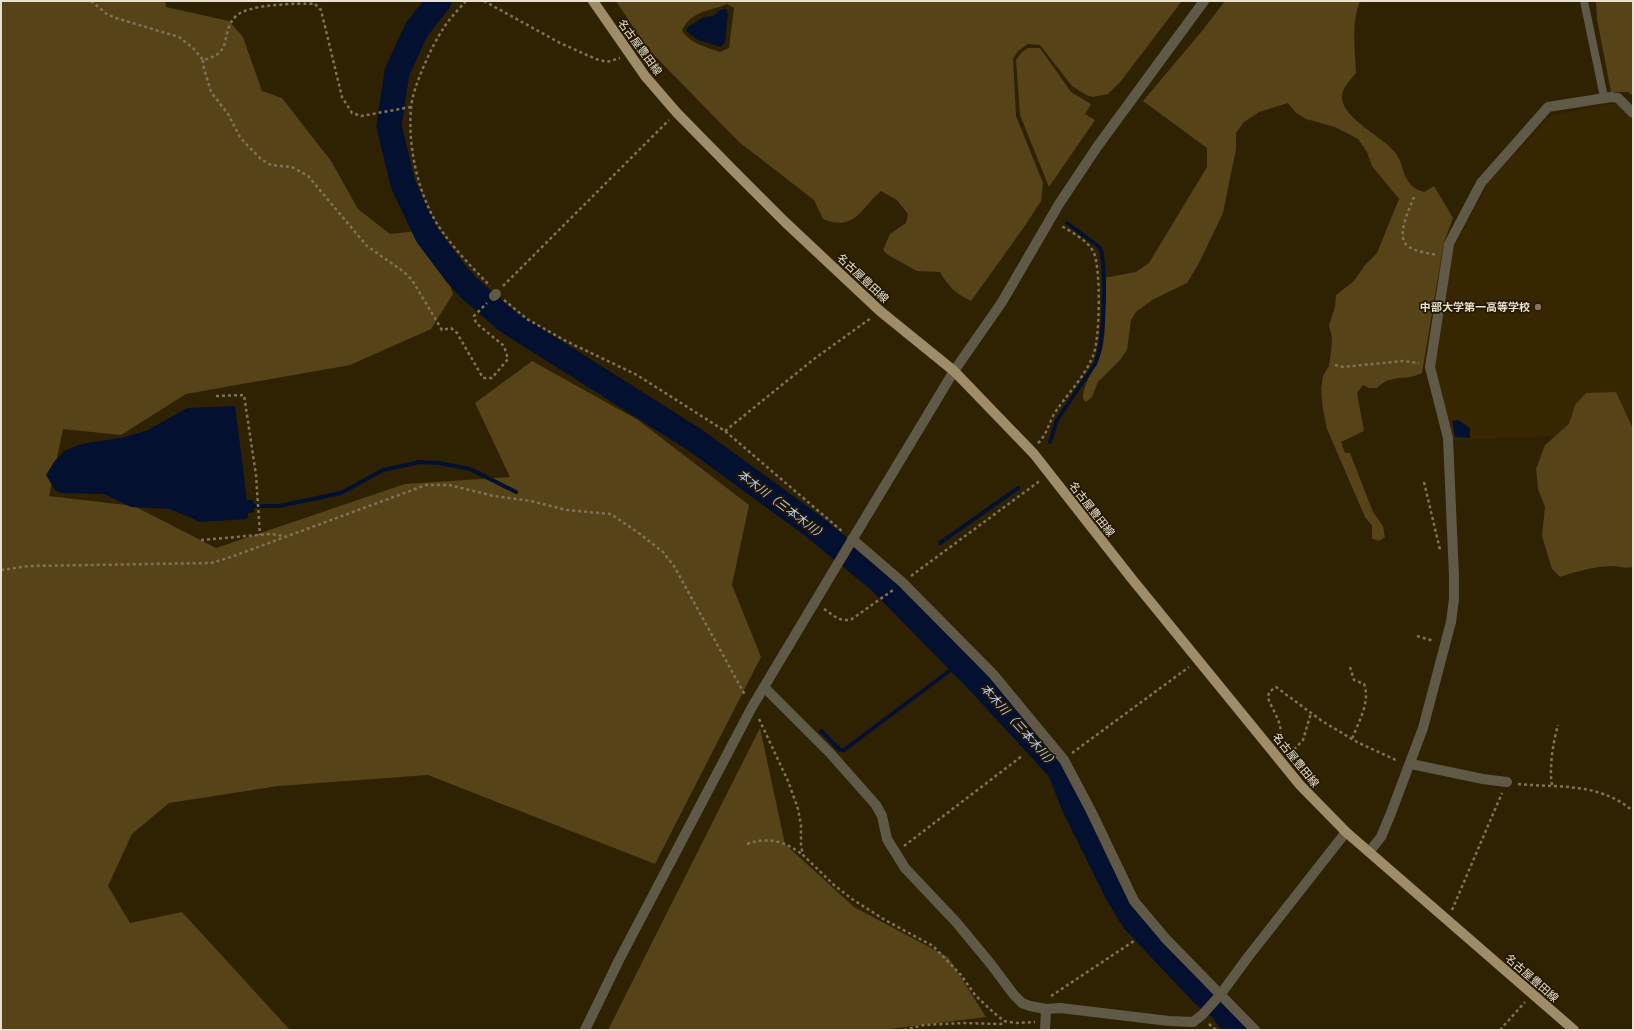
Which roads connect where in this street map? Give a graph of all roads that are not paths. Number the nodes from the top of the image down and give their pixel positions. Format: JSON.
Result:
{"nodes":[{"id":1,"x":593,"y":1,"type":"edge"},
{"id":2,"x":1204,"y":1,"type":"edge"},
{"id":3,"x":1584,"y":1,"type":"edge"},
{"id":4,"x":1604,"y":97,"type":"junction"},
{"id":5,"x":1633,"y":113,"type":"edge"},
{"id":6,"x":954,"y":371,"type":"junction"},
{"id":7,"x":852,"y":540,"type":"junction"},
{"id":8,"x":764,"y":687,"type":"junction"},
{"id":9,"x":1410,"y":765,"type":"junction"},
{"id":10,"x":1507,"y":782,"type":"road end"},
{"id":11,"x":1346,"y":832,"type":"junction"},
{"id":12,"x":1369,"y":852,"type":"junction"},
{"id":13,"x":1220,"y":995,"type":"junction"},
{"id":14,"x":1046,"y":1009,"type":"junction"},
{"id":15,"x":1045,"y":1025,"type":"edge"},
{"id":16,"x":585,"y":1030,"type":"edge"},
{"id":17,"x":1255,"y":1030,"type":"edge"},
{"id":18,"x":1574,"y":1030,"type":"edge"}],
"edges":[{"from":1,"to":6,"type":"main road","name":"名古屋豊田線"},
{"from":2,"to":6,"type":"street"},
{"from":3,"to":4,"type":"lane"},
{"from":4,"to":5,"type":"street"},
{"from":4,"to":9,"type":"street"},
{"from":6,"to":7,"type":"street"},
{"from":6,"to":11,"type":"main road","name":"名古屋豊田線"},
{"from":7,"to":8,"type":"street"},
{"from":7,"to":13,"type":"street"},
{"from":8,"to":14,"type":"street"},
{"from":8,"to":16,"type":"street"},
{"from":9,"to":10,"type":"street"},
{"from":9,"to":12,"type":"street"},
{"from":11,"to":12,"type":"main road","name":"名古屋豊田線"},
{"from":11,"to":13,"type":"street"},
{"from":12,"to":18,"type":"main road","name":"名古屋豊田線"},
{"from":13,"to":14,"type":"street"},
{"from":13,"to":17,"type":"street"},
{"from":14,"to":15,"type":"street"}]}
